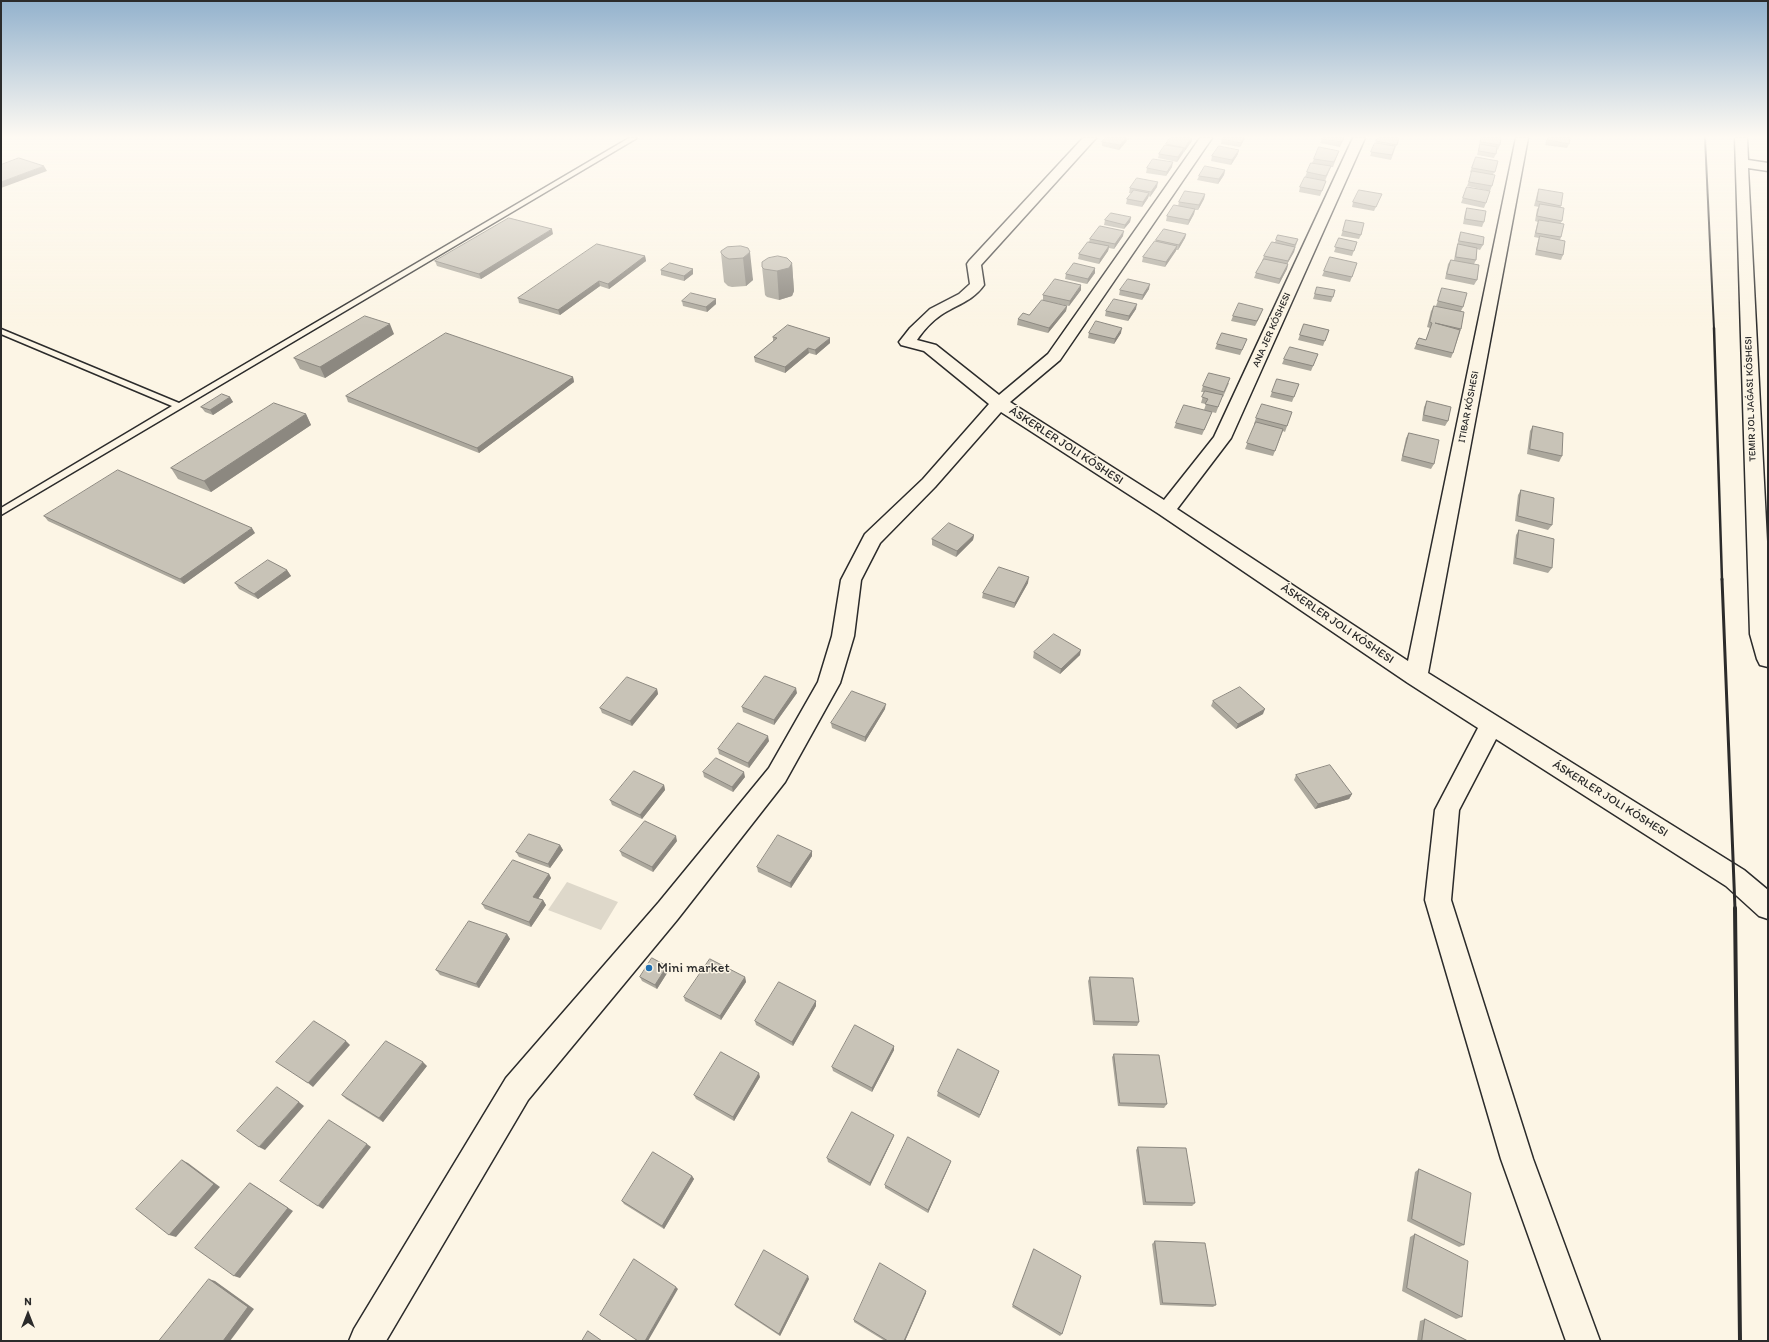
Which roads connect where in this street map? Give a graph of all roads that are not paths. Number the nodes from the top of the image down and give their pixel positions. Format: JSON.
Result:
{"nodes":[{"id":1,"x":528,"y":201,"type":"edge"},
{"id":2,"x":1032,"y":201,"type":"edge"},
{"id":3,"x":1163,"y":201,"type":"edge"},
{"id":4,"x":1330,"y":201,"type":"edge"},
{"id":5,"x":1510,"y":201,"type":"edge"},
{"id":6,"x":1744,"y":201,"type":"edge"},
{"id":7,"x":1,"y":331,"type":"edge"},
{"id":8,"x":999,"y":403,"type":"junction"},
{"id":9,"x":179,"y":406,"type":"junction"},
{"id":10,"x":1166,"y":510,"type":"junction"},
{"id":11,"x":1,"y":512,"type":"edge"},
{"id":12,"x":1768,"y":659,"type":"edge"},
{"id":13,"x":1416,"y":677,"type":"junction"},
{"id":14,"x":1492,"y":724,"type":"junction"},
{"id":15,"x":1768,"y":907,"type":"edge"},
{"id":16,"x":366,"y":1341,"type":"edge"},
{"id":17,"x":1583,"y":1341,"type":"edge"}],
"edges":[{"from":1,"to":9,"type":"lane"},
{"from":2,"to":8,"type":"street"},
{"from":3,"to":8,"type":"street"},
{"from":4,"to":10,"type":"street","name":"ANA JER KÓSHESI"},
{"from":5,"to":13,"type":"street","name":"ITIBAR KÓSHESI"},
{"from":6,"to":12,"type":"street"},
{"from":7,"to":9,"type":"lane"},
{"from":8,"to":10,"type":"street"},
{"from":8,"to":16,"type":"street"},
{"from":9,"to":11,"type":"lane"},
{"from":10,"to":13,"type":"street"},
{"from":13,"to":14,"type":"street"},
{"from":14,"to":15,"type":"street"},
{"from":14,"to":17,"type":"street"}]}
